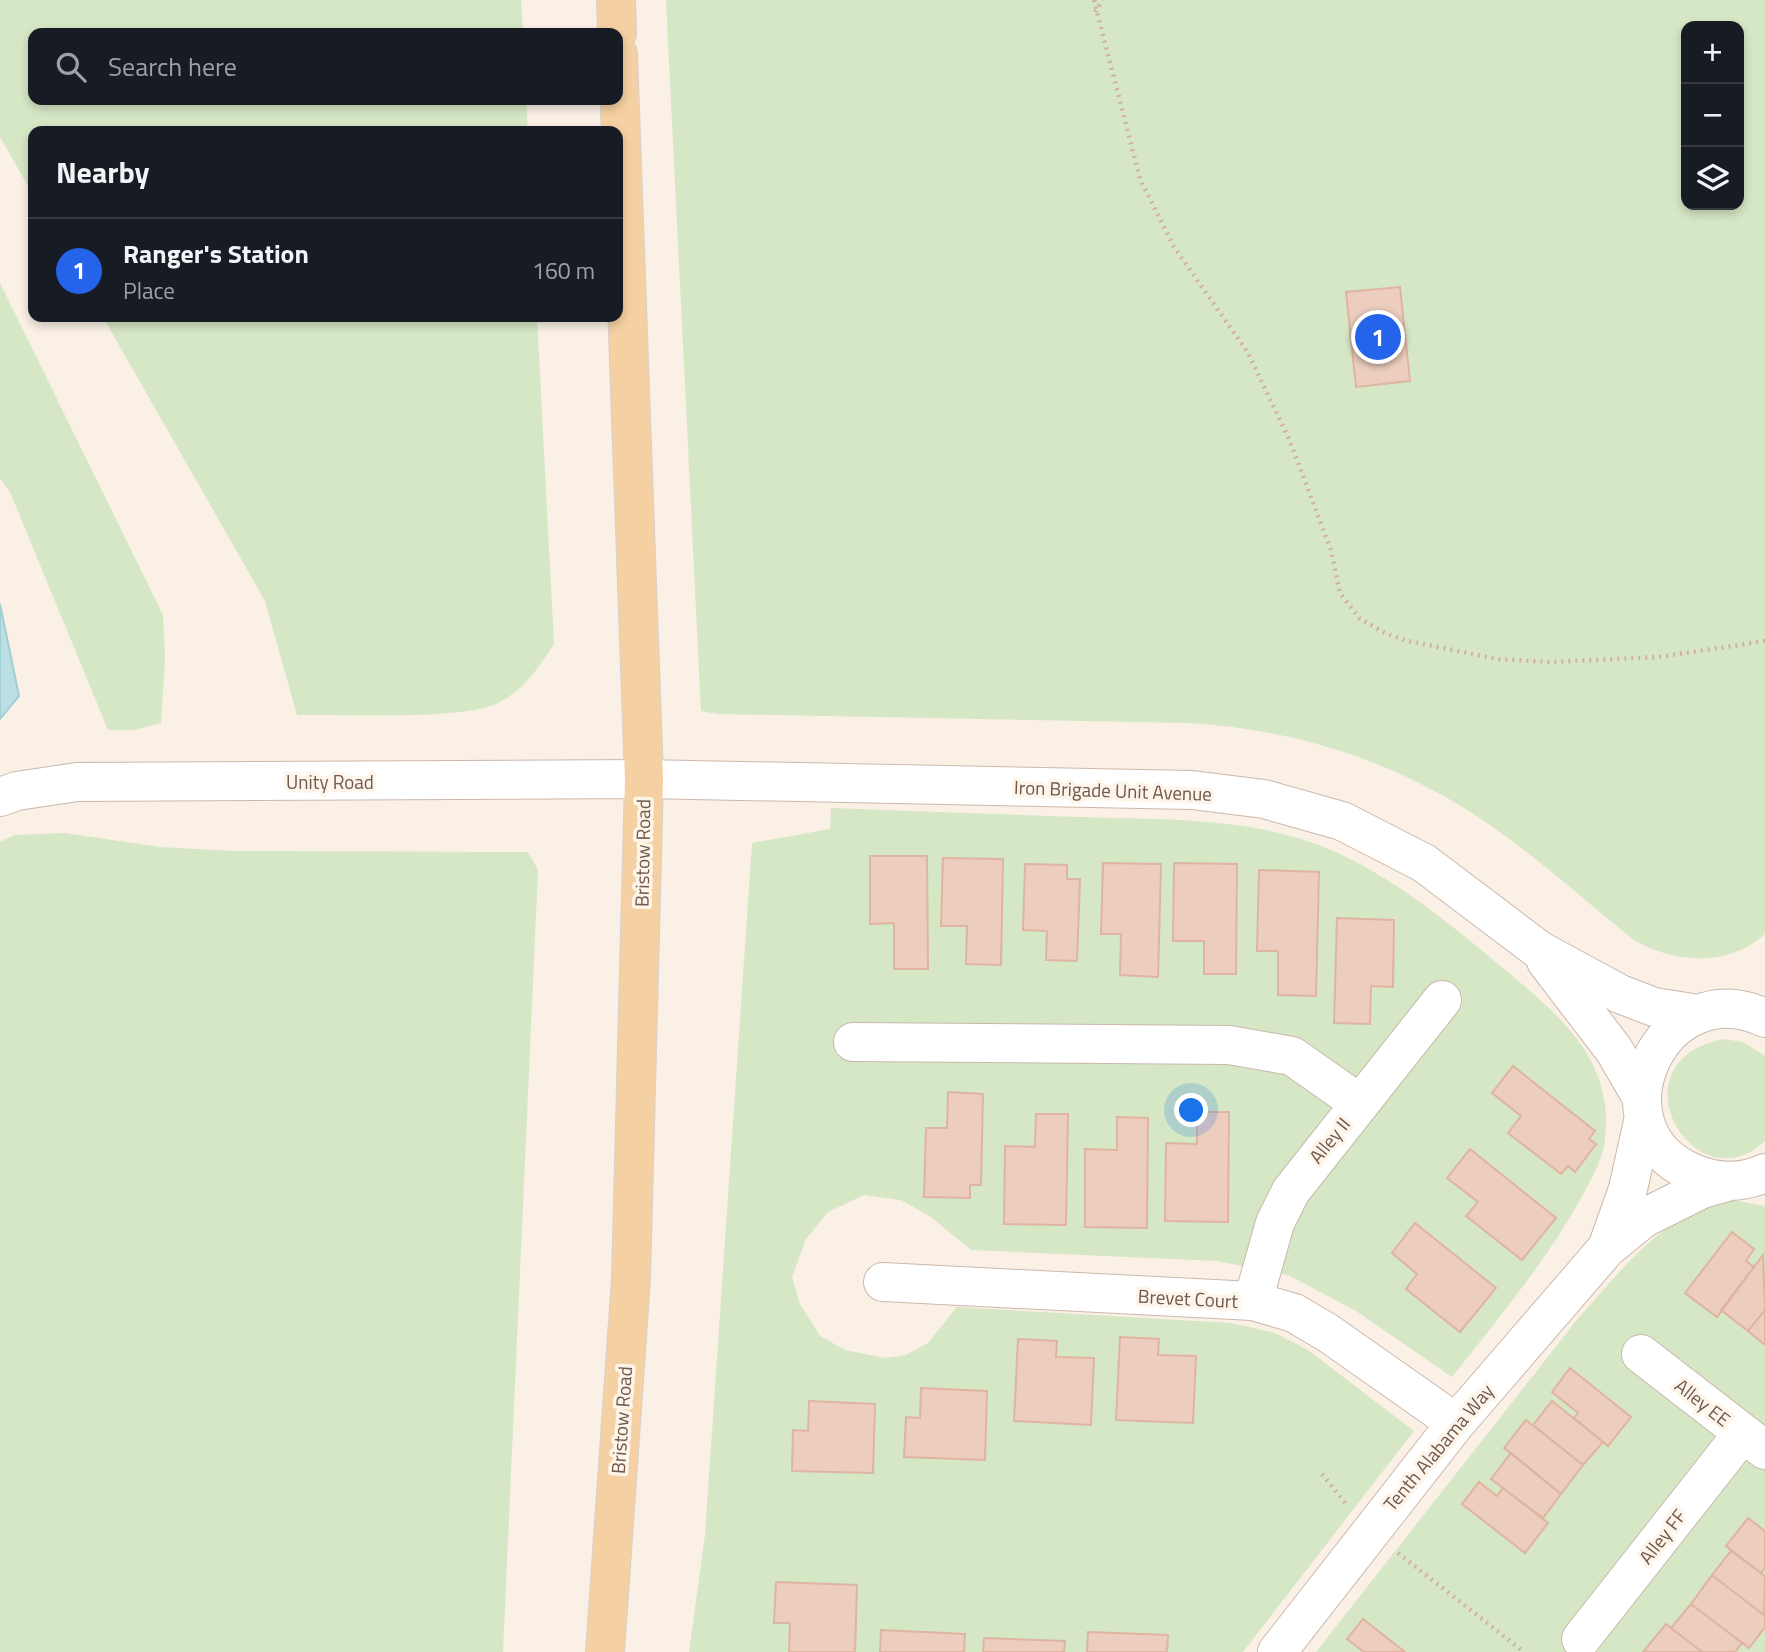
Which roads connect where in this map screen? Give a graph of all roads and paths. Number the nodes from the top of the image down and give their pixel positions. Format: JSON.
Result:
{"nodes":[{"id":1,"x":616,"y":0,"type":"edge"},
{"id":2,"x":1094,"y":0,"type":"edge"},
{"id":3,"x":1103,"y":0,"type":"edge"},
{"id":4,"x":1095,"y":13,"type":"junction"},
{"id":5,"x":617,"y":28,"type":"edge"},
{"id":6,"x":620,"y":105,"type":"edge"},
{"id":7,"x":621,"y":126,"type":"edge"},
{"id":8,"x":623,"y":193,"type":"edge"},
{"id":9,"x":1765,"y":641,"type":"edge"},
{"id":10,"x":644,"y":779,"type":"junction"},
{"id":11,"x":8,"y":794,"type":"edge"},
{"id":12,"x":1539,"y":950,"type":"junction"},
{"id":13,"x":1442,"y":1000,"type":"dead end"},
{"id":14,"x":1741,"y":1010,"type":"edge"},
{"id":15,"x":853,"y":1042,"type":"dead end"},
{"id":16,"x":1359,"y":1103,"type":"junction"},
{"id":17,"x":1643,"y":1108,"type":"junction"},
{"id":18,"x":1755,"y":1176,"type":"edge"},
{"id":19,"x":1607,"y":1248,"type":"junction"},
{"id":20,"x":884,"y":1282,"type":"dead end"},
{"id":21,"x":1253,"y":1301,"type":"junction"},
{"id":22,"x":1641,"y":1354,"type":"dead end"},
{"id":23,"x":1456,"y":1423,"type":"junction"},
{"id":24,"x":1754,"y":1442,"type":"edge"},
{"id":25,"x":1322,"y":1474,"type":"dead end"},
{"id":26,"x":1369,"y":1531,"type":"junction"},
{"id":27,"x":1581,"y":1639,"type":"dead end"},
{"id":28,"x":605,"y":1652,"type":"edge"},
{"id":29,"x":1277,"y":1652,"type":"edge"},
{"id":30,"x":1524,"y":1652,"type":"edge"}],
"edges":[{"from":1,"to":5,"type":"main road"},
{"from":2,"to":4,"type":"path"},
{"from":3,"to":4,"type":"path"},
{"from":4,"to":9,"type":"path"},
{"from":6,"to":7,"type":"main road","name":"Bristow Road"},
{"from":8,"to":10,"type":"main road","name":"Bristow Road"},
{"from":10,"to":11,"type":"street","name":"Unity Road"},
{"from":10,"to":12,"type":"street","name":"Iron Brigade Unit Avenue"},
{"from":10,"to":28,"type":"main road","name":"Bristow Road"},
{"from":12,"to":14,"type":"street","name":"Iron Brigade Unit Avenue"},
{"from":12,"to":17,"type":"street","name":"Iron Brigade Unit Avenue"},
{"from":13,"to":16,"type":"street","name":"Alley II"},
{"from":14,"to":17,"type":"street","name":"Tenth Alabama Way"},
{"from":15,"to":16,"type":"street"},
{"from":16,"to":21,"type":"street","name":"Alley II"},
{"from":17,"to":18,"type":"street","name":"Iron Brigade Unit Avenue"},
{"from":17,"to":19,"type":"street","name":"Tenth Alabama Way"},
{"from":18,"to":19,"type":"street","name":"Tenth Alabama Way"},
{"from":19,"to":23,"type":"street","name":"Tenth Alabama Way"},
{"from":20,"to":21,"type":"street","name":"Brevet Court"},
{"from":21,"to":23,"type":"street","name":"Brevet Court"},
{"from":22,"to":24,"type":"street","name":"Alley EE"},
{"from":23,"to":26,"type":"street","name":"Tenth Alabama Way"},
{"from":24,"to":27,"type":"street","name":"Alley FF"},
{"from":25,"to":26,"type":"path"},
{"from":26,"to":29,"type":"street","name":"Tenth Alabama Way"},
{"from":26,"to":30,"type":"path"}]}
